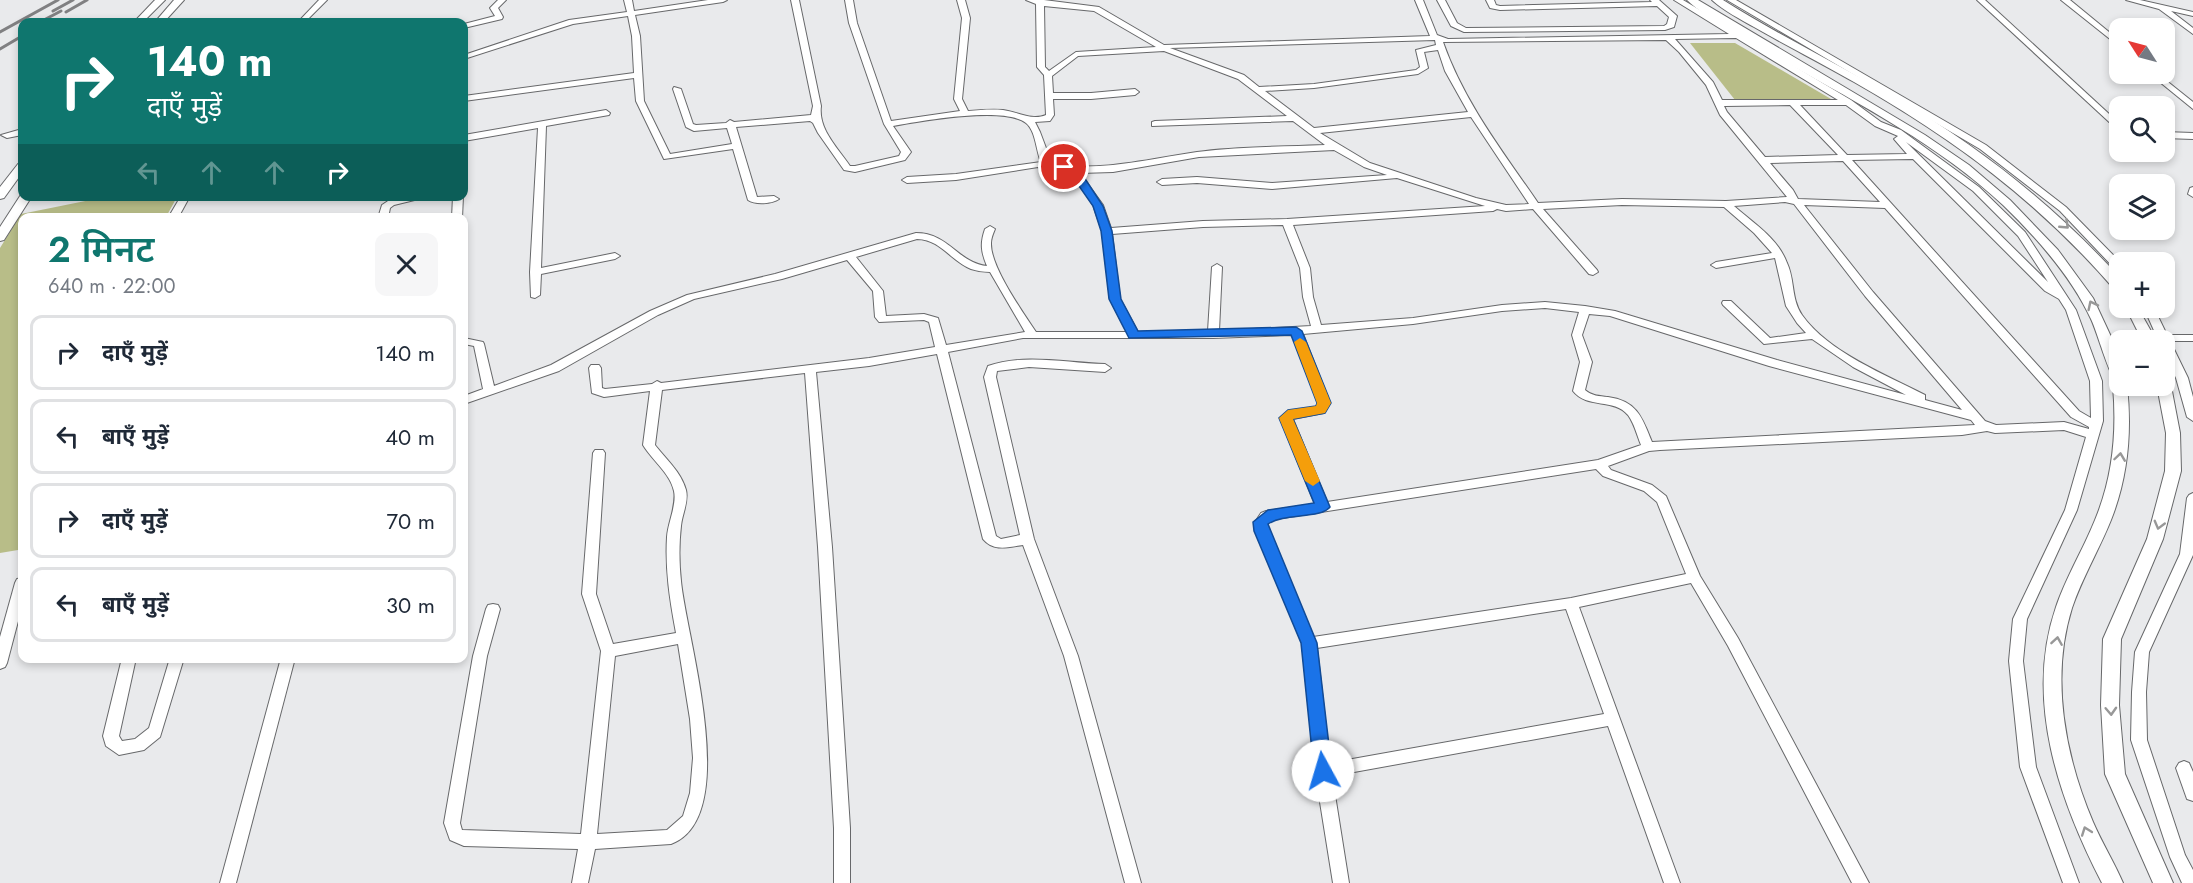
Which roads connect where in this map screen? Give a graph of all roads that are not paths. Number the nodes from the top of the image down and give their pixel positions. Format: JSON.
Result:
{"nodes":[{"id":1,"x":160,"y":0,"type":"edge"},
{"id":2,"x":179,"y":0,"type":"edge"},
{"id":3,"x":323,"y":0,"type":"edge"},
{"id":4,"x":502,"y":0,"type":"edge"},
{"id":5,"x":628,"y":0,"type":"edge"},
{"id":6,"x":723,"y":0,"type":"edge"},
{"id":7,"x":795,"y":0,"type":"edge"},
{"id":8,"x":849,"y":0,"type":"edge"},
{"id":9,"x":961,"y":0,"type":"edge"},
{"id":10,"x":1029,"y":0,"type":"edge"},
{"id":11,"x":1419,"y":0,"type":"edge"},
{"id":12,"x":1441,"y":0,"type":"edge"},
{"id":13,"x":1490,"y":0,"type":"edge"},
{"id":14,"x":1678,"y":0,"type":"edge"},
{"id":15,"x":1692,"y":0,"type":"edge"},
{"id":16,"x":1717,"y":0,"type":"edge"},
{"id":17,"x":1731,"y":0,"type":"edge"},
{"id":18,"x":1981,"y":0,"type":"edge"},
{"id":19,"x":2065,"y":0,"type":"edge"},
{"id":20,"x":2130,"y":0,"type":"edge"},
{"id":21,"x":1040,"y":2,"type":"edge"},
{"id":22,"x":1657,"y":2,"type":"edge"},
{"id":23,"x":2160,"y":7,"type":"junction"},
{"id":24,"x":629,"y":12,"type":"junction"},
{"id":25,"x":2193,"y":14,"type":"edge"},
{"id":26,"x":142,"y":18,"type":"edge"},
{"id":27,"x":163,"y":18,"type":"edge"},
{"id":28,"x":305,"y":18,"type":"edge"},
{"id":29,"x":468,"y":25,"type":"edge"},
{"id":30,"x":2193,"y":32,"type":"edge"},
{"id":31,"x":1735,"y":36,"type":"junction"},
{"id":32,"x":1751,"y":36,"type":"junction"},
{"id":33,"x":2109,"y":36,"type":"edge"},
{"id":34,"x":1669,"y":38,"type":"junction"},
{"id":35,"x":1438,"y":41,"type":"junction"},
{"id":36,"x":1163,"y":48,"type":"junction"},
{"id":37,"x":468,"y":56,"type":"edge"},
{"id":38,"x":638,"y":75,"type":"junction"},
{"id":39,"x":1048,"y":75,"type":"junction"},
{"id":40,"x":2166,"y":84,"type":"edge"},
{"id":41,"x":677,"y":89,"type":"dead end"},
{"id":42,"x":1259,"y":89,"type":"junction"},
{"id":43,"x":1135,"y":92,"type":"dead end"},
{"id":44,"x":1050,"y":96,"type":"junction"},
{"id":45,"x":468,"y":98,"type":"edge"},
{"id":46,"x":1864,"y":101,"type":"junction"},
{"id":47,"x":1848,"y":102,"type":"junction"},
{"id":48,"x":1719,"y":103,"type":"junction"},
{"id":49,"x":1794,"y":104,"type":"junction"},
{"id":50,"x":2193,"y":106,"type":"edge"},
{"id":51,"x":606,"y":113,"type":"dead end"},
{"id":52,"x":1473,"y":114,"type":"junction"},
{"id":53,"x":966,"y":115,"type":"junction"},
{"id":54,"x":815,"y":118,"type":"junction"},
{"id":55,"x":1297,"y":118,"type":"junction"},
{"id":56,"x":2109,"y":119,"type":"edge"},
{"id":57,"x":1029,"y":120,"type":"junction"},
{"id":58,"x":730,"y":123,"type":"junction"},
{"id":59,"x":888,"y":124,"type":"junction"},
{"id":60,"x":1155,"y":124,"type":"dead end"},
{"id":61,"x":1878,"y":124,"type":"junction"},
{"id":62,"x":542,"y":125,"type":"junction"},
{"id":63,"x":1312,"y":130,"type":"junction"},
{"id":64,"x":18,"y":133,"type":"edge"},
{"id":65,"x":6,"y":135,"type":"dead end"},
{"id":66,"x":2175,"y":135,"type":"edge"},
{"id":67,"x":2193,"y":136,"type":"edge"},
{"id":68,"x":468,"y":137,"type":"edge"},
{"id":69,"x":737,"y":146,"type":"junction"},
{"id":70,"x":1334,"y":147,"type":"junction"},
{"id":71,"x":1966,"y":147,"type":"junction"},
{"id":72,"x":1939,"y":148,"type":"junction"},
{"id":73,"x":1918,"y":151,"type":"junction"},
{"id":74,"x":1844,"y":158,"type":"junction"},
{"id":75,"x":1762,"y":160,"type":"junction"},
{"id":76,"x":1048,"y":165,"type":"junction"},
{"id":77,"x":1074,"y":170,"type":"junction"},
{"id":78,"x":18,"y":171,"type":"edge"},
{"id":79,"x":1397,"y":177,"type":"junction"},
{"id":80,"x":907,"y":180,"type":"dead end"},
{"id":81,"x":1162,"y":182,"type":"dead end"},
{"id":82,"x":0,"y":195,"type":"edge"},
{"id":83,"x":774,"y":199,"type":"dead end"},
{"id":84,"x":23,"y":201,"type":"edge"},
{"id":85,"x":402,"y":201,"type":"edge"},
{"id":86,"x":1796,"y":201,"type":"junction"},
{"id":87,"x":1726,"y":204,"type":"junction"},
{"id":88,"x":1888,"y":205,"type":"junction"},
{"id":89,"x":1497,"y":207,"type":"junction"},
{"id":90,"x":1536,"y":207,"type":"junction"},
{"id":91,"x":384,"y":213,"type":"edge"},
{"id":92,"x":1287,"y":222,"type":"junction"},
{"id":93,"x":990,"y":229,"type":"dead end"},
{"id":94,"x":1107,"y":231,"type":"junction"},
{"id":95,"x":0,"y":237,"type":"edge"},
{"id":96,"x":2093,"y":254,"type":"junction"},
{"id":97,"x":849,"y":255,"type":"junction"},
{"id":98,"x":1778,"y":255,"type":"junction"},
{"id":99,"x":2108,"y":255,"type":"joint"},
{"id":100,"x":615,"y":256,"type":"dead end"},
{"id":101,"x":1716,"y":265,"type":"dead end"},
{"id":102,"x":1217,"y":267,"type":"dead end"},
{"id":103,"x":995,"y":270,"type":"junction"},
{"id":104,"x":535,"y":272,"type":"junction"},
{"id":105,"x":1593,"y":272,"type":"dead end"},
{"id":106,"x":2109,"y":274,"type":"edge"},
{"id":107,"x":535,"y":295,"type":"dead end"},
{"id":108,"x":2064,"y":297,"type":"junction"},
{"id":109,"x":1727,"y":303,"type":"dead end"},
{"id":110,"x":1585,"y":309,"type":"junction"},
{"id":111,"x":1317,"y":330,"type":"junction"},
{"id":112,"x":1296,"y":331,"type":"junction"},
{"id":113,"x":1033,"y":334,"type":"junction"},
{"id":114,"x":1134,"y":335,"type":"junction"},
{"id":115,"x":1213,"y":335,"type":"junction"},
{"id":116,"x":1815,"y":335,"type":"junction"},
{"id":117,"x":2175,"y":337,"type":"edge"},
{"id":118,"x":2193,"y":338,"type":"edge"},
{"id":119,"x":468,"y":342,"type":"edge"},
{"id":120,"x":940,"y":349,"type":"junction"},
{"id":121,"x":2109,"y":349,"type":"edge"},
{"id":122,"x":2175,"y":361,"type":"edge"},
{"id":123,"x":595,"y":368,"type":"dead end"},
{"id":124,"x":1105,"y":368,"type":"dead end"},
{"id":125,"x":810,"y":370,"type":"junction"},
{"id":126,"x":657,"y":386,"type":"junction"},
{"id":127,"x":489,"y":391,"type":"junction"},
{"id":128,"x":2121,"y":396,"type":"edge"},
{"id":129,"x":2166,"y":396,"type":"edge"},
{"id":130,"x":468,"y":399,"type":"edge"},
{"id":131,"x":1937,"y":408,"type":"junction"},
{"id":132,"x":1974,"y":417,"type":"junction"},
{"id":133,"x":2193,"y":417,"type":"edge"},
{"id":134,"x":1986,"y":427,"type":"junction"},
{"id":135,"x":2095,"y":430,"type":"junction"},
{"id":136,"x":1648,"y":447,"type":"junction"},
{"id":137,"x":599,"y":453,"type":"dead end"},
{"id":138,"x":1599,"y":464,"type":"junction"},
{"id":139,"x":2193,"y":498,"type":"edge"},
{"id":140,"x":1323,"y":507,"type":"junction"},
{"id":141,"x":1027,"y":539,"type":"junction"},
{"id":142,"x":1694,"y":577,"type":"junction"},
{"id":143,"x":1571,"y":603,"type":"junction"},
{"id":144,"x":493,"y":609,"type":"dead end"},
{"id":145,"x":18,"y":612,"type":"edge"},
{"id":146,"x":682,"y":638,"type":"junction"},
{"id":147,"x":1309,"y":643,"type":"junction"},
{"id":148,"x":608,"y":651,"type":"junction"},
{"id":149,"x":0,"y":663,"type":"edge"},
{"id":150,"x":128,"y":663,"type":"edge"},
{"id":151,"x":176,"y":663,"type":"edge"},
{"id":152,"x":287,"y":663,"type":"edge"},
{"id":153,"x":1612,"y":719,"type":"junction"},
{"id":154,"x":2184,"y":768,"type":"dead end"},
{"id":155,"x":1323,"y":771,"type":"junction"},
{"id":156,"x":2193,"y":794,"type":"edge"},
{"id":157,"x":588,"y":842,"type":"junction"},
{"id":158,"x":228,"y":883,"type":"edge"},
{"id":159,"x":580,"y":883,"type":"edge"},
{"id":160,"x":842,"y":883,"type":"edge"},
{"id":161,"x":1133,"y":883,"type":"edge"},
{"id":162,"x":1341,"y":883,"type":"edge"},
{"id":163,"x":1672,"y":883,"type":"edge"},
{"id":164,"x":1861,"y":883,"type":"edge"},
{"id":165,"x":2071,"y":883,"type":"edge"},
{"id":166,"x":2113,"y":883,"type":"edge"},
{"id":167,"x":2163,"y":883,"type":"edge"},
{"id":168,"x":2191,"y":883,"type":"edge"}],
"edges":[{"from":1,"to":26,"type":"street"},
{"from":2,"to":27,"type":"street"},
{"from":3,"to":28,"type":"street"},
{"from":4,"to":29,"type":"street"},
{"from":5,"to":24,"type":"street"},
{"from":6,"to":24,"type":"street"},
{"from":7,"to":54,"type":"street"},
{"from":8,"to":59,"type":"street"},
{"from":9,"to":53,"type":"street"},
{"from":10,"to":21,"type":"street"},
{"from":11,"to":35,"type":"street"},
{"from":12,"to":22,"type":"street"},
{"from":13,"to":22,"type":"street"},
{"from":14,"to":31,"type":"street"},
{"from":15,"to":32,"type":"street"},
{"from":16,"to":71,"type":"street"},
{"from":17,"to":99,"type":"street"},
{"from":18,"to":56,"type":"street"},
{"from":19,"to":33,"type":"street"},
{"from":20,"to":23,"type":"street"},
{"from":21,"to":36,"type":"street"},
{"from":21,"to":39,"type":"street"},
{"from":23,"to":25,"type":"street"},
{"from":23,"to":30,"type":"street"},
{"from":24,"to":37,"type":"street"},
{"from":24,"to":38,"type":"street"},
{"from":31,"to":32,"type":"street"},
{"from":31,"to":34,"type":"street"},
{"from":31,"to":47,"type":"street"},
{"from":32,"to":46,"type":"street"},
{"from":34,"to":35,"type":"street"},
{"from":34,"to":48,"type":"street"},
{"from":35,"to":36,"type":"street"},
{"from":35,"to":42,"type":"street"},
{"from":35,"to":52,"type":"street"},
{"from":36,"to":39,"type":"street"},
{"from":36,"to":42,"type":"street"},
{"from":38,"to":45,"type":"street"},
{"from":38,"to":69,"type":"street"},
{"from":39,"to":44,"type":"street"},
{"from":40,"to":50,"type":"street"},
{"from":41,"to":58,"type":"street"},
{"from":42,"to":55,"type":"street"},
{"from":43,"to":44,"type":"street"},
{"from":44,"to":57,"type":"street"},
{"from":46,"to":47,"type":"street"},
{"from":46,"to":72,"type":"street"},
{"from":47,"to":49,"type":"street"},
{"from":47,"to":61,"type":"street"},
{"from":48,"to":49,"type":"street"},
{"from":48,"to":75,"type":"street"},
{"from":49,"to":74,"type":"street"},
{"from":51,"to":62,"type":"street"},
{"from":52,"to":63,"type":"street"},
{"from":52,"to":90,"type":"street"},
{"from":53,"to":57,"type":"street"},
{"from":53,"to":59,"type":"street"},
{"from":54,"to":58,"type":"street"},
{"from":54,"to":59,"type":"street"},
{"from":55,"to":60,"type":"street"},
{"from":55,"to":63,"type":"street"},
{"from":57,"to":76,"type":"street"},
{"from":58,"to":69,"type":"street"},
{"from":61,"to":73,"type":"street"},
{"from":61,"to":73,"type":"street"},
{"from":62,"to":68,"type":"street"},
{"from":62,"to":104,"type":"street"},
{"from":63,"to":70,"type":"street"},
{"from":64,"to":65,"type":"street"},
{"from":66,"to":67,"type":"street"},
{"from":69,"to":83,"type":"street"},
{"from":70,"to":77,"type":"street"},
{"from":70,"to":79,"type":"street"},
{"from":71,"to":72,"type":"street"},
{"from":71,"to":96,"type":"street","one_way":true},
{"from":72,"to":73,"type":"street"},
{"from":121,"to":72,"type":"street","one_way":true},
{"from":73,"to":74,"type":"street"},
{"from":73,"to":108,"type":"street"},
{"from":73,"to":108,"type":"street"},
{"from":74,"to":75,"type":"street"},
{"from":74,"to":88,"type":"street"},
{"from":75,"to":86,"type":"street"},
{"from":76,"to":77,"type":"street"},
{"from":76,"to":80,"type":"street"},
{"from":77,"to":94,"type":"street"},
{"from":78,"to":82,"type":"street"},
{"from":79,"to":81,"type":"street"},
{"from":79,"to":89,"type":"street"},
{"from":84,"to":95,"type":"street"},
{"from":85,"to":91,"type":"street"},
{"from":86,"to":87,"type":"street"},
{"from":86,"to":88,"type":"street"},
{"from":86,"to":132,"type":"street"},
{"from":87,"to":90,"type":"street"},
{"from":87,"to":98,"type":"street"},
{"from":88,"to":135,"type":"street"},
{"from":89,"to":90,"type":"street"},
{"from":89,"to":92,"type":"street"},
{"from":90,"to":105,"type":"street"},
{"from":92,"to":94,"type":"street"},
{"from":92,"to":111,"type":"street"},
{"from":93,"to":103,"type":"street"},
{"from":94,"to":114,"type":"street"},
{"from":96,"to":99,"type":"street"},
{"from":96,"to":106,"type":"street"},
{"from":97,"to":103,"type":"street"},
{"from":97,"to":120,"type":"street"},
{"from":97,"to":127,"type":"street"},
{"from":98,"to":101,"type":"street"},
{"from":98,"to":116,"type":"street"},
{"from":100,"to":104,"type":"street"},
{"from":102,"to":115,"type":"street"},
{"from":103,"to":113,"type":"street"},
{"from":104,"to":107,"type":"street"},
{"from":108,"to":135,"type":"street"},
{"from":109,"to":116,"type":"street"},
{"from":110,"to":111,"type":"street"},
{"from":110,"to":131,"type":"street"},
{"from":110,"to":136,"type":"street"},
{"from":111,"to":112,"type":"street"},
{"from":112,"to":115,"type":"street"},
{"from":112,"to":140,"type":"street"},
{"from":113,"to":114,"type":"street"},
{"from":113,"to":120,"type":"street"},
{"from":114,"to":115,"type":"street"},
{"from":116,"to":131,"type":"street"},
{"from":117,"to":118,"type":"street"},
{"from":119,"to":127,"type":"street"},
{"from":120,"to":125,"type":"street"},
{"from":120,"to":141,"type":"street"},
{"from":122,"to":133,"type":"street"},
{"from":123,"to":126,"type":"street"},
{"from":124,"to":141,"type":"street"},
{"from":125,"to":126,"type":"street"},
{"from":125,"to":160,"type":"street"},
{"from":126,"to":146,"type":"street"},
{"from":127,"to":130,"type":"street"},
{"from":166,"to":128,"type":"street","one_way":true},
{"from":129,"to":167,"type":"street","one_way":true},
{"from":131,"to":132,"type":"street"},
{"from":132,"to":134,"type":"street"},
{"from":134,"to":135,"type":"street"},
{"from":134,"to":136,"type":"street"},
{"from":135,"to":165,"type":"street"},
{"from":136,"to":138,"type":"street"},
{"from":137,"to":148,"type":"street"},
{"from":138,"to":140,"type":"street"},
{"from":138,"to":142,"type":"street"},
{"from":139,"to":168,"type":"street"},
{"from":140,"to":147,"type":"street"},
{"from":141,"to":161,"type":"street"},
{"from":142,"to":143,"type":"street"},
{"from":142,"to":164,"type":"street"},
{"from":143,"to":147,"type":"street"},
{"from":143,"to":153,"type":"street"},
{"from":144,"to":157,"type":"street"},
{"from":145,"to":149,"type":"street"},
{"from":146,"to":148,"type":"street"},
{"from":146,"to":157,"type":"street"},
{"from":147,"to":155,"type":"street"},
{"from":148,"to":157,"type":"street"},
{"from":150,"to":151,"type":"street"},
{"from":152,"to":158,"type":"street"},
{"from":153,"to":155,"type":"street"},
{"from":153,"to":163,"type":"street"},
{"from":154,"to":156,"type":"street"},
{"from":155,"to":162,"type":"street"},
{"from":157,"to":159,"type":"street"}]}
